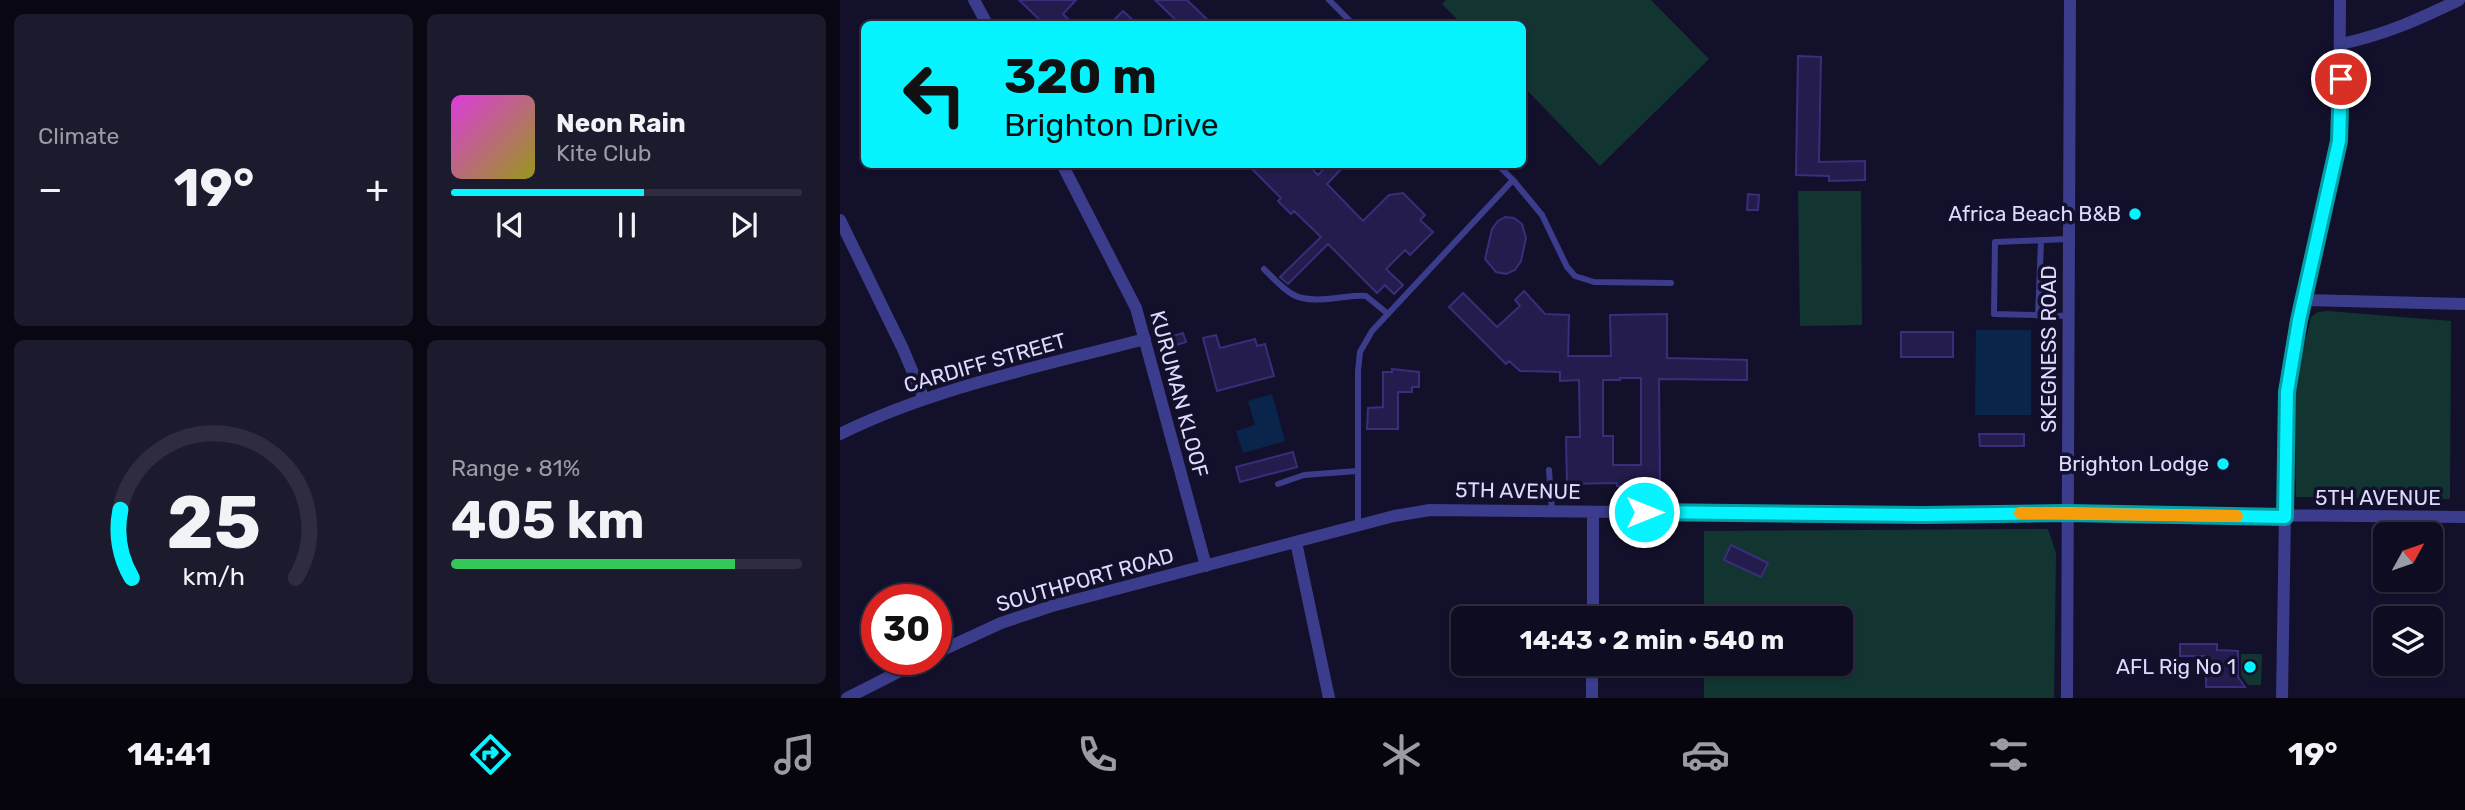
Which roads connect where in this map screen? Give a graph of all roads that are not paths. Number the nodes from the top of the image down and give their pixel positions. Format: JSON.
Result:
{"nodes":[{"id":1,"x":974,"y":0,"type":"edge"},
{"id":2,"x":1329,"y":0,"type":"edge"},
{"id":3,"x":2070,"y":0,"type":"edge"},
{"id":4,"x":2340,"y":0,"type":"edge"},
{"id":5,"x":2459,"y":0,"type":"edge"},
{"id":6,"x":985,"y":21,"type":"edge"},
{"id":7,"x":1350,"y":21,"type":"edge"},
{"id":8,"x":2341,"y":44,"type":"junction"},
{"id":9,"x":1064,"y":168,"type":"edge"},
{"id":10,"x":1501,"y":168,"type":"edge"},
{"id":11,"x":1513,"y":180,"type":"junction"},
{"id":12,"x":840,"y":220,"type":"edge"},
{"id":13,"x":2069,"y":239,"type":"junction"},
{"id":14,"x":2041,"y":241,"type":"junction"},
{"id":15,"x":1264,"y":269,"type":"dead end"},
{"id":16,"x":1671,"y":283,"type":"dead end"},
{"id":17,"x":2305,"y":300,"type":"junction"},
{"id":18,"x":2465,"y":304,"type":"edge"},
{"id":19,"x":1388,"y":314,"type":"junction"},
{"id":20,"x":2038,"y":316,"type":"junction"},
{"id":21,"x":2068,"y":316,"type":"junction"},
{"id":22,"x":1145,"y":339,"type":"junction"},
{"id":23,"x":924,"y":399,"type":"junction"},
{"id":24,"x":840,"y":434,"type":"edge"},
{"id":25,"x":1549,"y":470,"type":"dead end"},
{"id":26,"x":1357,"y":471,"type":"junction"},
{"id":27,"x":1278,"y":484,"type":"dead end"},
{"id":28,"x":1552,"y":511,"type":"junction"},
{"id":29,"x":1593,"y":512,"type":"junction"},
{"id":30,"x":2067,"y":513,"type":"junction"},
{"id":31,"x":2285,"y":517,"type":"junction"},
{"id":32,"x":2465,"y":517,"type":"edge"},
{"id":33,"x":1358,"y":526,"type":"junction"},
{"id":34,"x":1296,"y":542,"type":"junction"},
{"id":35,"x":1206,"y":566,"type":"junction"},
{"id":36,"x":1592,"y":606,"type":"edge"},
{"id":37,"x":952,"y":646,"type":"edge"},
{"id":38,"x":892,"y":675,"type":"edge"},
{"id":39,"x":1592,"y":676,"type":"edge"},
{"id":40,"x":847,"y":698,"type":"edge"},
{"id":41,"x":1329,"y":698,"type":"edge"},
{"id":42,"x":1592,"y":698,"type":"edge"},
{"id":43,"x":2067,"y":698,"type":"edge"},
{"id":44,"x":2282,"y":698,"type":"edge"}],
"edges":[{"from":1,"to":6,"type":"street"},
{"from":2,"to":7,"type":"lane"},
{"from":3,"to":13,"type":"street","name":"SKEGNESS ROAD"},
{"from":4,"to":8,"type":"street"},
{"from":5,"to":8,"type":"street"},
{"from":8,"to":17,"type":"street"},
{"from":9,"to":22,"type":"street","name":"KURUMAN KLOOF"},
{"from":10,"to":11,"type":"lane"},
{"from":11,"to":16,"type":"lane"},
{"from":11,"to":19,"type":"lane"},
{"from":12,"to":23,"type":"street"},
{"from":13,"to":14,"type":"lane"},
{"from":13,"to":21,"type":"street","name":"SKEGNESS ROAD"},
{"from":14,"to":20,"type":"lane"},
{"from":14,"to":20,"type":"lane"},
{"from":15,"to":19,"type":"lane"},
{"from":17,"to":18,"type":"street"},
{"from":17,"to":31,"type":"street"},
{"from":19,"to":26,"type":"lane"},
{"from":20,"to":21,"type":"lane"},
{"from":21,"to":30,"type":"street","name":"SKEGNESS ROAD"},
{"from":22,"to":23,"type":"street","name":"CARDIFF STREET"},
{"from":22,"to":35,"type":"street","name":"KURUMAN KLOOF"},
{"from":23,"to":24,"type":"street","name":"CARDIFF STREET"},
{"from":25,"to":28,"type":"lane"},
{"from":26,"to":27,"type":"lane"},
{"from":26,"to":33,"type":"lane"},
{"from":28,"to":29,"type":"street","name":"5TH AVENUE"},
{"from":28,"to":33,"type":"street","name":"5TH AVENUE"},
{"from":29,"to":30,"type":"street","name":"5TH AVENUE"},
{"from":29,"to":36,"type":"street"},
{"from":30,"to":31,"type":"street","name":"5TH AVENUE"},
{"from":30,"to":43,"type":"street","name":"SKEGNESS ROAD"},
{"from":31,"to":32,"type":"street","name":"5TH AVENUE"},
{"from":31,"to":44,"type":"street"},
{"from":33,"to":34,"type":"street","name":"5TH AVENUE"},
{"from":34,"to":35,"type":"street","name":"5TH AVENUE"},
{"from":34,"to":41,"type":"street"},
{"from":35,"to":37,"type":"street","name":"SOUTHPORT ROAD"},
{"from":38,"to":40,"type":"street"},
{"from":39,"to":42,"type":"street"}]}
